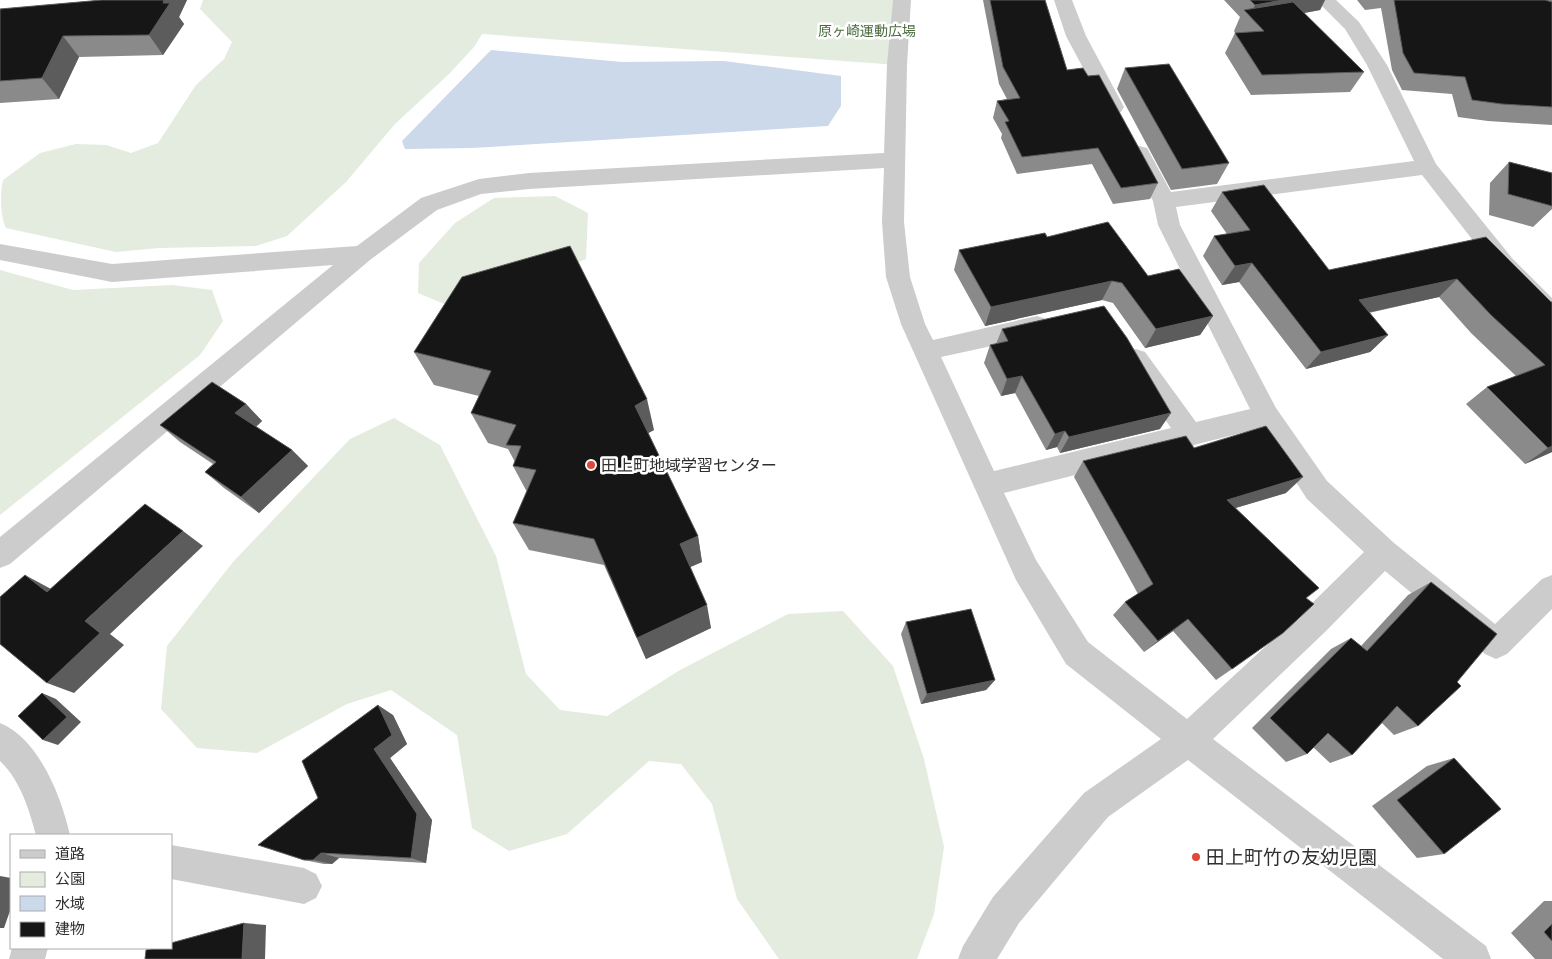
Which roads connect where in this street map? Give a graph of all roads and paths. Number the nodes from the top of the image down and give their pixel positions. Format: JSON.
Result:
{"nodes":[{"id":1,"x":902,"y":0,"type":"edge"},
{"id":2,"x":1063,"y":0,"type":"edge"},
{"id":3,"x":1325,"y":0,"type":"edge"},
{"id":4,"x":895,"y":160,"type":"junction"},
{"id":5,"x":1427,"y":167,"type":"junction"},
{"id":6,"x":1164,"y":201,"type":"junction"},
{"id":7,"x":0,"y":252,"type":"edge"},
{"id":8,"x":362,"y":254,"type":"junction"},
{"id":9,"x":1552,"y":313,"type":"edge"},
{"id":10,"x":1055,"y":321,"type":"edge"},
{"id":11,"x":1124,"y":342,"type":"edge"},
{"id":12,"x":926,"y":351,"type":"junction"},
{"id":13,"x":1267,"y":416,"type":"junction"},
{"id":14,"x":1190,"y":435,"type":"junction"},
{"id":15,"x":988,"y":485,"type":"junction"},
{"id":16,"x":1384,"y":552,"type":"junction"},
{"id":17,"x":0,"y":555,"type":"edge"},
{"id":18,"x":1552,"y":589,"type":"edge"},
{"id":19,"x":0,"y":739,"type":"edge"},
{"id":20,"x":1188,"y":740,"type":"junction"},
{"id":21,"x":53,"y":834,"type":"edge"},
{"id":22,"x":172,"y":862,"type":"edge"},
{"id":23,"x":304,"y":886,"type":"dead end"},
{"id":24,"x":976,"y":959,"type":"edge"},
{"id":25,"x":1473,"y":959,"type":"edge"}],
"edges":[{"from":1,"to":4,"type":"street"},
{"from":2,"to":6,"type":"street"},
{"from":3,"to":5,"type":"street"},
{"from":4,"to":8,"type":"street"},
{"from":4,"to":12,"type":"street"},
{"from":5,"to":6,"type":"street"},
{"from":5,"to":9,"type":"street"},
{"from":6,"to":13,"type":"street"},
{"from":7,"to":8,"type":"street"},
{"from":8,"to":17,"type":"street"},
{"from":10,"to":12,"type":"street"},
{"from":11,"to":14,"type":"street"},
{"from":12,"to":15,"type":"street"},
{"from":13,"to":14,"type":"street"},
{"from":13,"to":16,"type":"street"},
{"from":14,"to":15,"type":"street"},
{"from":15,"to":20,"type":"street"},
{"from":16,"to":18,"type":"street"},
{"from":16,"to":20,"type":"street"},
{"from":19,"to":21,"type":"street"},
{"from":20,"to":24,"type":"street"},
{"from":20,"to":25,"type":"street"},
{"from":22,"to":23,"type":"street"}]}
